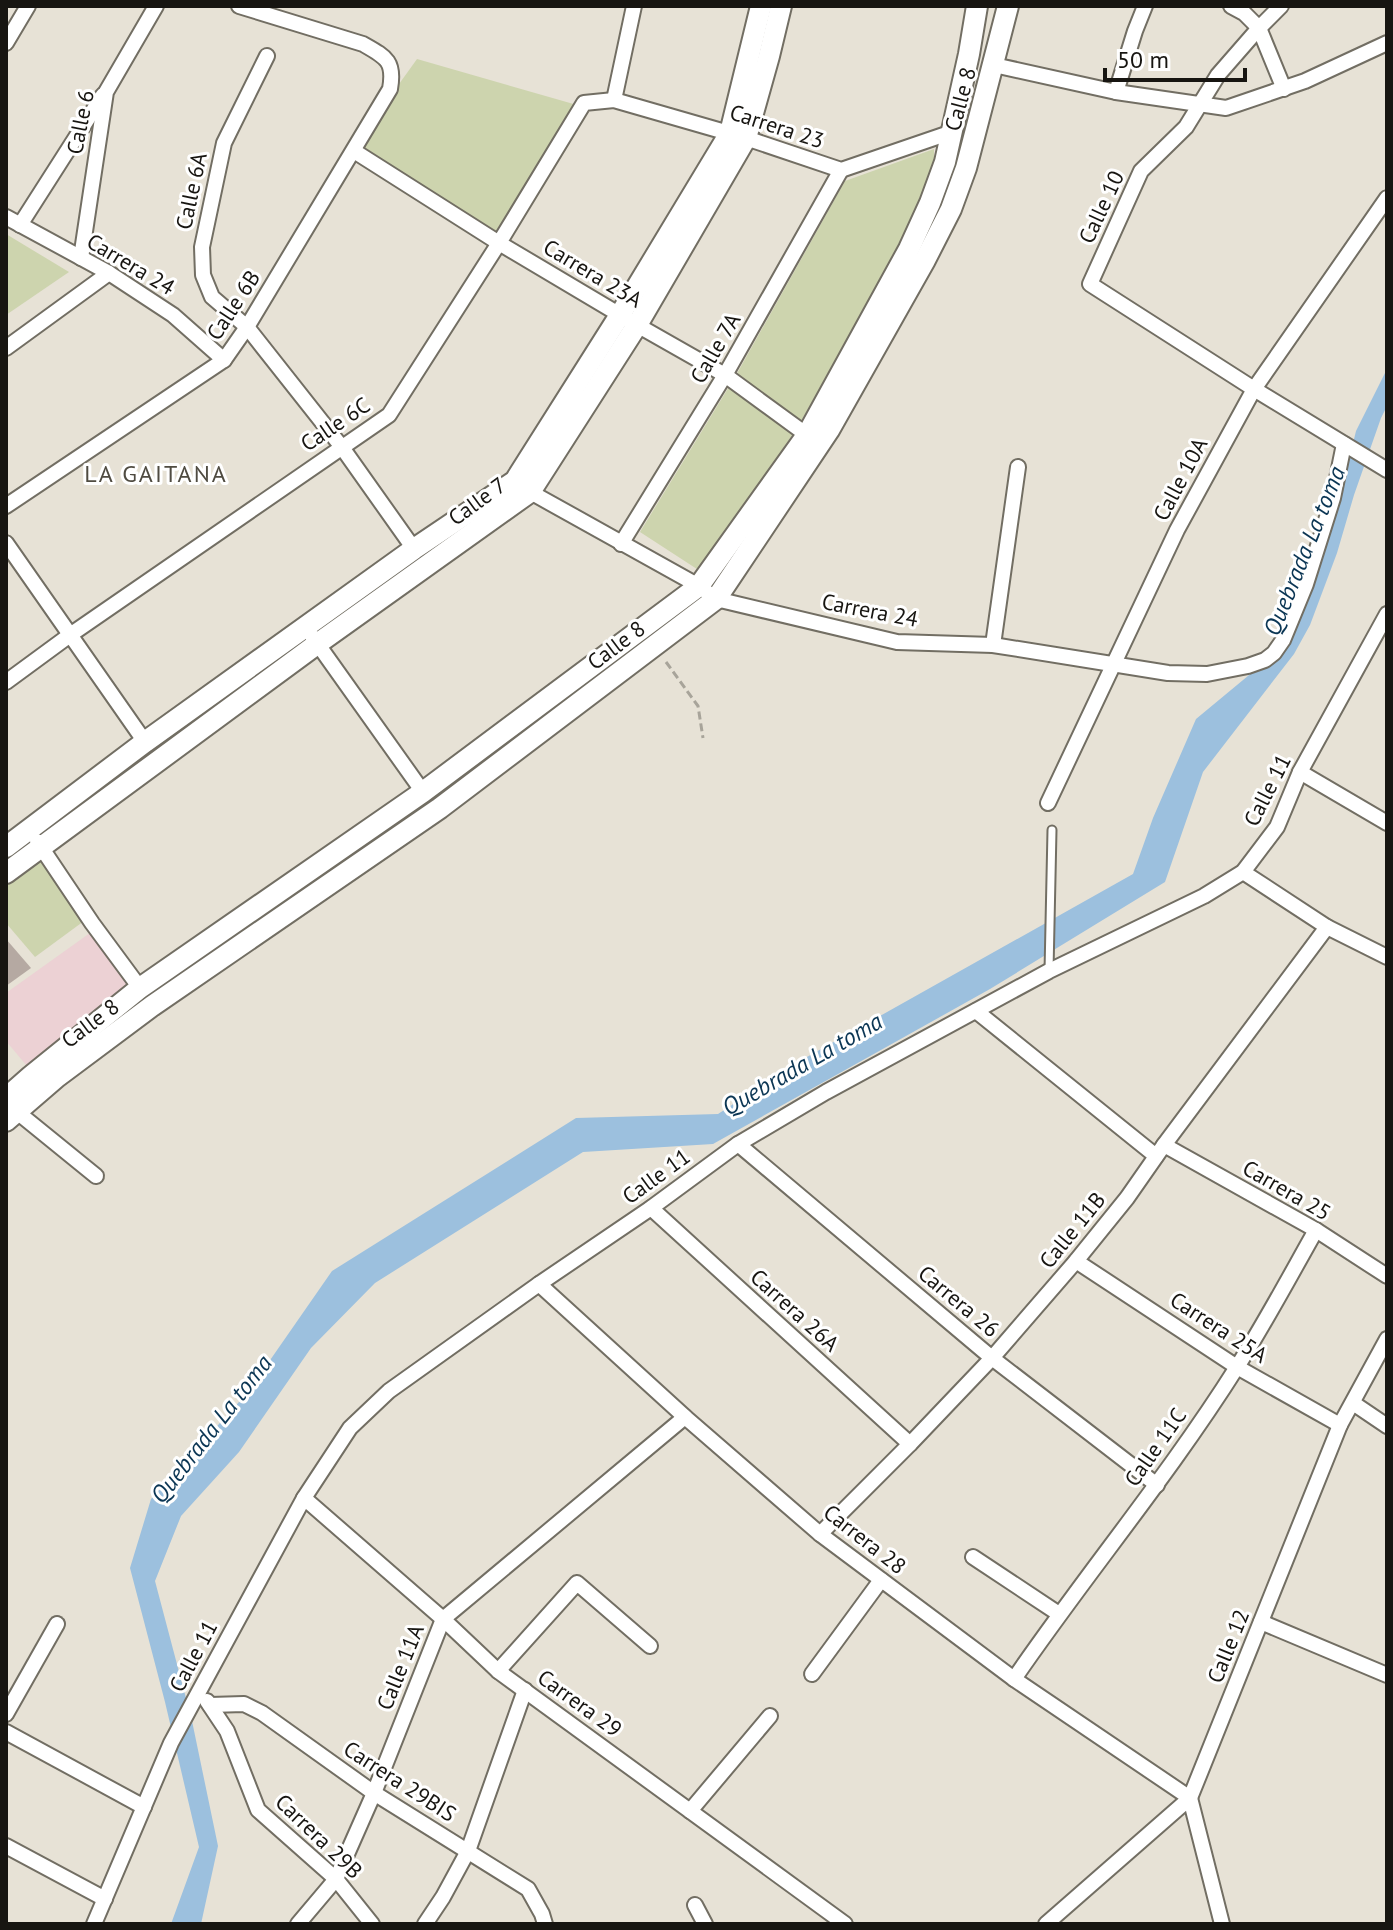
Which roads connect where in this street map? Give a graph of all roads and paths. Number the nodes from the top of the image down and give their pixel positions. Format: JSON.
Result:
{"nodes":[{"id":1,"x":28,"y":6,"type":"edge"},
{"id":2,"x":156,"y":6,"type":"edge"},
{"id":3,"x":239,"y":6,"type":"edge"},
{"id":4,"x":634,"y":6,"type":"edge"},
{"id":5,"x":761,"y":6,"type":"edge"},
{"id":6,"x":781,"y":6,"type":"edge"},
{"id":7,"x":977,"y":6,"type":"edge"},
{"id":8,"x":1008,"y":6,"type":"edge"},
{"id":9,"x":1145,"y":6,"type":"edge"},
{"id":10,"x":1231,"y":6,"type":"edge"},
{"id":11,"x":1281,"y":6,"type":"edge"},
{"id":12,"x":1259,"y":28,"type":"junction"},
{"id":13,"x":6,"y":43,"type":"edge"},
{"id":14,"x":1387,"y":43,"type":"edge"},
{"id":15,"x":267,"y":56,"type":"dead end"},
{"id":16,"x":994,"y":65,"type":"junction"},
{"id":17,"x":1284,"y":89,"type":"junction"},
{"id":18,"x":106,"y":92,"type":"junction"},
{"id":19,"x":1116,"y":92,"type":"junction"},
{"id":20,"x":614,"y":100,"type":"junction"},
{"id":21,"x":584,"y":103,"type":"joint"},
{"id":22,"x":1201,"y":104,"type":"junction"},
{"id":23,"x":952,"y":132,"type":"junction"},
{"id":24,"x":738,"y":135,"type":"junction"},
{"id":25,"x":354,"y":151,"type":"junction"},
{"id":26,"x":841,"y":170,"type":"junction"},
{"id":27,"x":1387,"y":198,"type":"edge"},
{"id":28,"x":6,"y":217,"type":"edge"},
{"id":29,"x":20,"y":225,"type":"junction"},
{"id":30,"x":499,"y":243,"type":"junction"},
{"id":31,"x":81,"y":258,"type":"junction"},
{"id":32,"x":109,"y":273,"type":"junction"},
{"id":33,"x":628,"y":320,"type":"junction"},
{"id":34,"x":247,"y":327,"type":"junction"},
{"id":35,"x":6,"y":348,"type":"edge"},
{"id":36,"x":224,"y":360,"type":"junction"},
{"id":37,"x":725,"y":375,"type":"junction"},
{"id":38,"x":1254,"y":389,"type":"junction"},
{"id":39,"x":807,"y":435,"type":"junction"},
{"id":40,"x":1345,"y":445,"type":"junction"},
{"id":41,"x":341,"y":446,"type":"junction"},
{"id":42,"x":1018,"y":467,"type":"dead end"},
{"id":43,"x":1387,"y":470,"type":"edge"},
{"id":44,"x":523,"y":487,"type":"junction"},
{"id":45,"x":6,"y":506,"type":"edge"},
{"id":46,"x":6,"y":543,"type":"edge"},
{"id":47,"x":621,"y":544,"type":"junction"},
{"id":48,"x":414,"y":549,"type":"junction"},
{"id":49,"x":699,"y":586,"type":"junction"},
{"id":50,"x":716,"y":599,"type":"junction"},
{"id":51,"x":1387,"y":614,"type":"edge"},
{"id":52,"x":70,"y":635,"type":"junction"},
{"id":53,"x":311,"y":636,"type":"junction"},
{"id":54,"x":993,"y":645,"type":"junction"},
{"id":55,"x":654,"y":646,"type":"junction"},
{"id":56,"x":1113,"y":664,"type":"junction"},
{"id":57,"x":6,"y":682,"type":"edge"},
{"id":58,"x":703,"y":738,"type":"dead end"},
{"id":59,"x":145,"y":742,"type":"junction"},
{"id":60,"x":1300,"y":772,"type":"junction"},
{"id":61,"x":423,"y":792,"type":"junction"},
{"id":62,"x":1048,"y":803,"type":"dead end"},
{"id":63,"x":1387,"y":823,"type":"edge"},
{"id":64,"x":1052,"y":830,"type":"dead end"},
{"id":65,"x":35,"y":839,"type":"junction"},
{"id":66,"x":6,"y":847,"type":"edge"},
{"id":67,"x":1243,"y":872,"type":"junction"},
{"id":68,"x":6,"y":873,"type":"edge"},
{"id":69,"x":1327,"y":927,"type":"junction"},
{"id":70,"x":1387,"y":957,"type":"edge"},
{"id":71,"x":1049,"y":971,"type":"junction"},
{"id":72,"x":140,"y":988,"type":"junction"},
{"id":73,"x":976,"y":1011,"type":"junction"},
{"id":74,"x":9,"y":1110,"type":"edge"},
{"id":75,"x":738,"y":1144,"type":"junction"},
{"id":76,"x":1160,"y":1150,"type":"junction"},
{"id":77,"x":96,"y":1176,"type":"dead end"},
{"id":78,"x":651,"y":1208,"type":"junction"},
{"id":79,"x":1316,"y":1230,"type":"junction"},
{"id":80,"x":1076,"y":1261,"type":"junction"},
{"id":81,"x":1387,"y":1276,"type":"edge"},
{"id":82,"x":539,"y":1284,"type":"junction"},
{"id":83,"x":1387,"y":1339,"type":"edge"},
{"id":84,"x":992,"y":1358,"type":"junction"},
{"id":85,"x":1237,"y":1367,"type":"junction"},
{"id":86,"x":1353,"y":1403,"type":"junction"},
{"id":87,"x":685,"y":1417,"type":"junction"},
{"id":88,"x":1340,"y":1425,"type":"junction"},
{"id":89,"x":1387,"y":1426,"type":"edge"},
{"id":90,"x":910,"y":1444,"type":"junction"},
{"id":91,"x":1157,"y":1485,"type":"junction"},
{"id":92,"x":304,"y":1498,"type":"junction"},
{"id":93,"x":820,"y":1534,"type":"junction"},
{"id":94,"x":973,"y":1557,"type":"dead end"},
{"id":95,"x":881,"y":1580,"type":"junction"},
{"id":96,"x":1059,"y":1614,"type":"junction"},
{"id":97,"x":443,"y":1619,"type":"junction"},
{"id":98,"x":1261,"y":1622,"type":"junction"},
{"id":99,"x":57,"y":1624,"type":"dead end"},
{"id":100,"x":650,"y":1646,"type":"dead end"},
{"id":101,"x":498,"y":1671,"type":"junction"},
{"id":102,"x":812,"y":1674,"type":"dead end"},
{"id":103,"x":1387,"y":1675,"type":"edge"},
{"id":104,"x":1014,"y":1679,"type":"junction"},
{"id":105,"x":525,"y":1690,"type":"junction"},
{"id":106,"x":196,"y":1695,"type":"junction"},
{"id":107,"x":210,"y":1705,"type":"junction"},
{"id":108,"x":6,"y":1714,"type":"edge"},
{"id":109,"x":770,"y":1716,"type":"dead end"},
{"id":110,"x":6,"y":1732,"type":"edge"},
{"id":111,"x":374,"y":1793,"type":"junction"},
{"id":112,"x":1190,"y":1798,"type":"junction"},
{"id":113,"x":144,"y":1807,"type":"junction"},
{"id":114,"x":690,"y":1811,"type":"junction"},
{"id":115,"x":6,"y":1846,"type":"edge"},
{"id":116,"x":468,"y":1851,"type":"junction"},
{"id":117,"x":336,"y":1879,"type":"junction"},
{"id":118,"x":105,"y":1899,"type":"junction"},
{"id":119,"x":695,"y":1905,"type":"dead end"},
{"id":120,"x":94,"y":1924,"type":"edge"},
{"id":121,"x":298,"y":1924,"type":"edge"},
{"id":122,"x":372,"y":1924,"type":"edge"},
{"id":123,"x":425,"y":1924,"type":"edge"},
{"id":124,"x":545,"y":1924,"type":"edge"},
{"id":125,"x":705,"y":1924,"type":"edge"},
{"id":126,"x":845,"y":1924,"type":"edge"},
{"id":127,"x":1046,"y":1924,"type":"edge"},
{"id":128,"x":1222,"y":1924,"type":"edge"}],
"edges":[{"from":1,"to":13,"type":"street"},
{"from":2,"to":18,"type":"street","name":"Calle 6"},
{"from":3,"to":25,"type":"street","name":"Calle 6B"},
{"from":4,"to":20,"type":"street"},
{"from":5,"to":24,"type":"main road","name":"Calle 7"},
{"from":6,"to":24,"type":"main road","name":"Calle 7"},
{"from":7,"to":23,"type":"main road","name":"Calle 8"},
{"from":8,"to":16,"type":"main road","name":"Calle 8"},
{"from":9,"to":19,"type":"street"},
{"from":10,"to":12,"type":"street"},
{"from":11,"to":12,"type":"street","name":"Calle 10"},
{"from":12,"to":17,"type":"street"},
{"from":12,"to":22,"type":"street","name":"Calle 10"},
{"from":14,"to":17,"type":"street"},
{"from":15,"to":34,"type":"street","name":"Calle 6A"},
{"from":16,"to":19,"type":"street"},
{"from":16,"to":50,"type":"main road","name":"Calle 8"},
{"from":17,"to":22,"type":"street"},
{"from":18,"to":29,"type":"street"},
{"from":18,"to":31,"type":"street","name":"Calle 6"},
{"from":19,"to":22,"type":"street"},
{"from":20,"to":21,"type":"street","name":"Carrera 23"},
{"from":20,"to":24,"type":"street","name":"Carrera 23"},
{"from":21,"to":30,"type":"street","name":"Calle 6C"},
{"from":22,"to":38,"type":"street","name":"Calle 10"},
{"from":23,"to":26,"type":"street","name":"Carrera 23"},
{"from":23,"to":39,"type":"main road","name":"Calle 8"},
{"from":24,"to":26,"type":"street","name":"Carrera 23"},
{"from":24,"to":33,"type":"main road","name":"Calle 7"},
{"from":25,"to":30,"type":"street","name":"Carrera 23A"},
{"from":25,"to":34,"type":"street","name":"Calle 6B"},
{"from":26,"to":37,"type":"street","name":"Calle 7A"},
{"from":27,"to":38,"type":"street","name":"Calle 10A"},
{"from":28,"to":29,"type":"street","name":"Carrera 24"},
{"from":29,"to":31,"type":"street","name":"Carrera 24"},
{"from":30,"to":33,"type":"street","name":"Carrera 23A"},
{"from":30,"to":41,"type":"street","name":"Calle 6C"},
{"from":31,"to":32,"type":"street","name":"Carrera 24"},
{"from":32,"to":35,"type":"street"},
{"from":32,"to":36,"type":"street","name":"Carrera 24"},
{"from":33,"to":37,"type":"street","name":"Carrera 23A"},
{"from":33,"to":44,"type":"main road","name":"Calle 7"},
{"from":34,"to":36,"type":"street","name":"Calle 6B"},
{"from":34,"to":41,"type":"street","name":"Calle 6A"},
{"from":36,"to":45,"type":"street","name":"Calle 6B"},
{"from":37,"to":39,"type":"street","name":"Carrera 23A"},
{"from":37,"to":47,"type":"street","name":"Calle 7A"},
{"from":38,"to":40,"type":"street"},
{"from":38,"to":56,"type":"street","name":"Calle 10A"},
{"from":39,"to":49,"type":"main road","name":"Calle 8"},
{"from":40,"to":43,"type":"street"},
{"from":40,"to":56,"type":"street","name":"Carrera 24"},
{"from":41,"to":48,"type":"street","name":"Calle 6A"},
{"from":41,"to":52,"type":"street","name":"Calle 6C"},
{"from":42,"to":54,"type":"street"},
{"from":44,"to":47,"type":"street","name":"Carrera 24"},
{"from":44,"to":48,"type":"main road","name":"Calle 7"},
{"from":44,"to":53,"type":"main road","name":"Calle 7"},
{"from":46,"to":52,"type":"street"},
{"from":47,"to":49,"type":"street","name":"Carrera 24"},
{"from":48,"to":53,"type":"main road","name":"Calle 7"},
{"from":49,"to":50,"type":"street","name":"Carrera 24"},
{"from":49,"to":61,"type":"main road","name":"Calle 8"},
{"from":50,"to":54,"type":"street","name":"Carrera 24"},
{"from":50,"to":55,"type":"main road","name":"Calle 8"},
{"from":51,"to":60,"type":"street","name":"Calle 11"},
{"from":52,"to":57,"type":"street","name":"Calle 6C"},
{"from":52,"to":59,"type":"street"},
{"from":53,"to":59,"type":"main road","name":"Calle 7"},
{"from":53,"to":61,"type":"street"},
{"from":53,"to":65,"type":"main road","name":"Calle 7"},
{"from":54,"to":56,"type":"street","name":"Carrera 24"},
{"from":55,"to":58,"type":"path"},
{"from":55,"to":74,"type":"main road","name":"Calle 8"},
{"from":56,"to":62,"type":"street","name":"Calle 10A"},
{"from":59,"to":65,"type":"main road","name":"Calle 7"},
{"from":60,"to":63,"type":"street"},
{"from":60,"to":67,"type":"street","name":"Calle 11"},
{"from":61,"to":72,"type":"main road","name":"Calle 8"},
{"from":64,"to":71,"type":"lane"},
{"from":65,"to":66,"type":"main road","name":"Calle 7"},
{"from":65,"to":68,"type":"main road","name":"Calle 7"},
{"from":65,"to":72,"type":"street"},
{"from":67,"to":69,"type":"street"},
{"from":67,"to":71,"type":"street","name":"Calle 11"},
{"from":69,"to":70,"type":"street"},
{"from":69,"to":76,"type":"street","name":"Calle 11B"},
{"from":71,"to":73,"type":"street","name":"Calle 11"},
{"from":72,"to":74,"type":"main road","name":"Calle 8"},
{"from":73,"to":75,"type":"street","name":"Calle 11"},
{"from":73,"to":76,"type":"street","name":"Carrera 25"},
{"from":74,"to":77,"type":"street"},
{"from":75,"to":78,"type":"street","name":"Calle 11"},
{"from":75,"to":84,"type":"street","name":"Carrera 26"},
{"from":76,"to":79,"type":"street","name":"Carrera 25"},
{"from":76,"to":80,"type":"street","name":"Calle 11B"},
{"from":78,"to":82,"type":"street","name":"Calle 11"},
{"from":78,"to":90,"type":"street","name":"Carrera 26A"},
{"from":79,"to":81,"type":"street","name":"Carrera 25"},
{"from":79,"to":85,"type":"street","name":"Calle 11C"},
{"from":80,"to":84,"type":"street","name":"Calle 11B"},
{"from":80,"to":85,"type":"street","name":"Carrera 25A"},
{"from":82,"to":87,"type":"street","name":"Carrera 28"},
{"from":82,"to":92,"type":"street","name":"Calle 11"},
{"from":83,"to":86,"type":"street","name":"Calle 12"},
{"from":84,"to":90,"type":"street","name":"Calle 11B"},
{"from":84,"to":91,"type":"street","name":"Carrera 26"},
{"from":85,"to":88,"type":"street","name":"Carrera 25A"},
{"from":85,"to":91,"type":"street","name":"Calle 11C"},
{"from":86,"to":88,"type":"street","name":"Calle 12"},
{"from":86,"to":89,"type":"street"},
{"from":87,"to":93,"type":"street","name":"Carrera 28"},
{"from":87,"to":97,"type":"street","name":"Calle 11A"},
{"from":88,"to":98,"type":"street","name":"Calle 12"},
{"from":90,"to":93,"type":"street","name":"Calle 11B"},
{"from":91,"to":96,"type":"street","name":"Calle 11C"},
{"from":92,"to":97,"type":"street","name":"Carrera 29"},
{"from":92,"to":106,"type":"street","name":"Calle 11"},
{"from":93,"to":95,"type":"street","name":"Carrera 28"},
{"from":94,"to":96,"type":"street"},
{"from":95,"to":102,"type":"street"},
{"from":95,"to":104,"type":"street","name":"Carrera 28"},
{"from":96,"to":104,"type":"street","name":"Calle 11C"},
{"from":97,"to":101,"type":"street","name":"Carrera 29"},
{"from":97,"to":111,"type":"street","name":"Calle 11A"},
{"from":98,"to":103,"type":"street"},
{"from":98,"to":112,"type":"street","name":"Calle 12"},
{"from":99,"to":108,"type":"street"},
{"from":100,"to":101,"type":"street"},
{"from":101,"to":105,"type":"street","name":"Carrera 29"},
{"from":104,"to":112,"type":"street","name":"Carrera 28"},
{"from":105,"to":114,"type":"street","name":"Carrera 29"},
{"from":105,"to":116,"type":"street"},
{"from":106,"to":107,"type":"street","name":"Carrera 29B"},
{"from":106,"to":113,"type":"street","name":"Calle 11"},
{"from":107,"to":111,"type":"street","name":"Carrera 29BIS"},
{"from":107,"to":117,"type":"street","name":"Carrera 29B"},
{"from":109,"to":114,"type":"street"},
{"from":110,"to":113,"type":"street"},
{"from":111,"to":116,"type":"street","name":"Carrera 29BIS"},
{"from":111,"to":117,"type":"street","name":"Calle 11A"},
{"from":112,"to":127,"type":"street","name":"Calle 12"},
{"from":112,"to":128,"type":"street"},
{"from":113,"to":118,"type":"street","name":"Calle 11"},
{"from":114,"to":126,"type":"street","name":"Carrera 29"},
{"from":115,"to":118,"type":"street"},
{"from":116,"to":123,"type":"street"},
{"from":116,"to":124,"type":"street","name":"Carrera 29BIS"},
{"from":117,"to":121,"type":"street","name":"Calle 11A"},
{"from":117,"to":122,"type":"street","name":"Carrera 29B"},
{"from":118,"to":120,"type":"street","name":"Calle 11"},
{"from":119,"to":125,"type":"street"}]}
